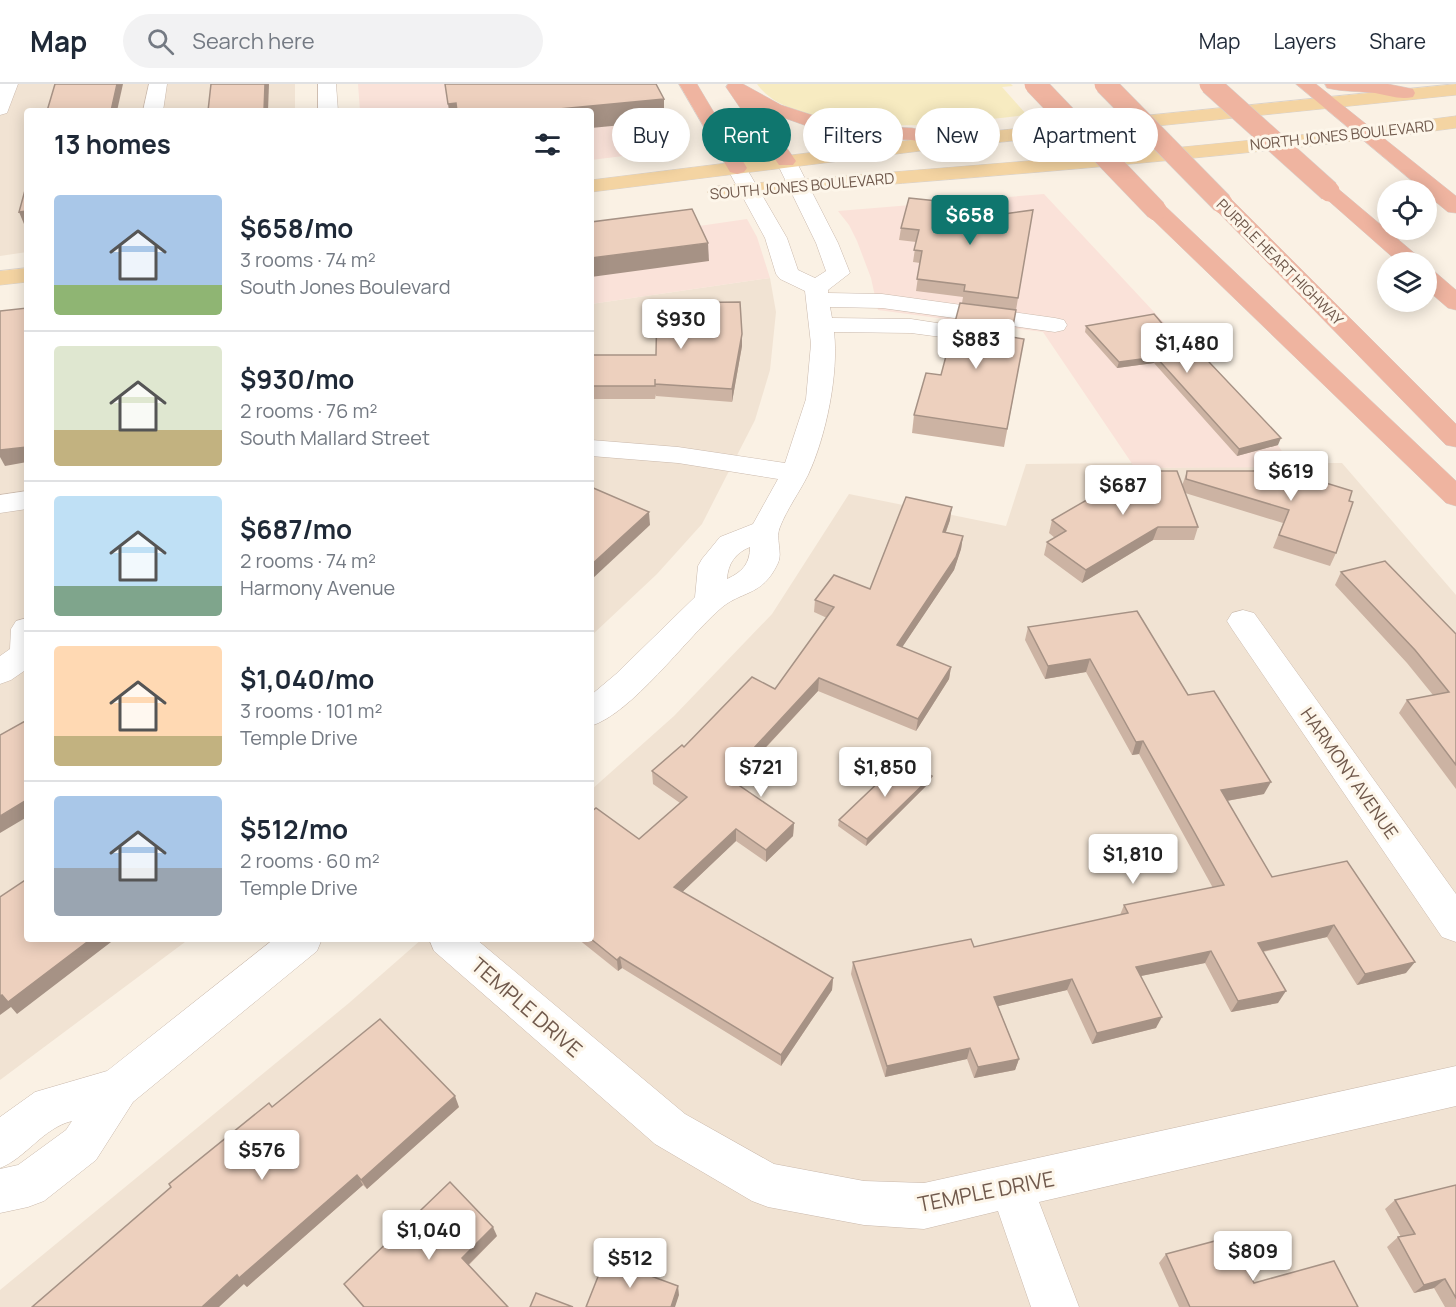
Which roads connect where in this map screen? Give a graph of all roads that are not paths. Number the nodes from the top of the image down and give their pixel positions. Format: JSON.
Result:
{"nodes":[{"id":1,"x":9,"y":84,"type":"edge"},
{"id":2,"x":158,"y":84,"type":"edge"},
{"id":3,"x":327,"y":84,"type":"edge"},
{"id":4,"x":688,"y":84,"type":"edge"},
{"id":5,"x":1035,"y":84,"type":"edge"},
{"id":6,"x":1105,"y":84,"type":"edge"},
{"id":7,"x":1210,"y":84,"type":"edge"},
{"id":8,"x":1305,"y":84,"type":"edge"},
{"id":9,"x":734,"y":85,"type":"edge"},
{"id":10,"x":1456,"y":88,"type":"edge"},
{"id":11,"x":1331,"y":93,"type":"edge"},
{"id":12,"x":154,"y":108,"type":"edge"},
{"id":13,"x":328,"y":108,"type":"edge"},
{"id":14,"x":750,"y":108,"type":"edge"},
{"id":15,"x":0,"y":109,"type":"edge"},
{"id":16,"x":1193,"y":115,"type":"joint"},
{"id":17,"x":1456,"y":122,"type":"edge"},
{"id":18,"x":1366,"y":134,"type":"junction"},
{"id":19,"x":915,"y":135,"type":"edge"},
{"id":20,"x":1000,"y":136,"type":"edge"},
{"id":21,"x":915,"y":145,"type":"edge"},
{"id":22,"x":1228,"y":148,"type":"joint"},
{"id":23,"x":791,"y":160,"type":"edge"},
{"id":24,"x":779,"y":162,"type":"edge"},
{"id":25,"x":786,"y":162,"type":"edge"},
{"id":26,"x":737,"y":168,"type":"junction"},
{"id":27,"x":797,"y":185,"type":"junction"},
{"id":28,"x":594,"y":186,"type":"edge"},
{"id":29,"x":749,"y":189,"type":"junction"},
{"id":30,"x":702,"y":194,"type":"dead end"},
{"id":31,"x":1456,"y":207,"type":"edge"},
{"id":32,"x":1399,"y":252,"type":"edge"},
{"id":33,"x":24,"y":275,"type":"edge"},
{"id":34,"x":0,"y":278,"type":"edge"},
{"id":35,"x":1437,"y":286,"type":"edge"},
{"id":36,"x":1456,"y":303,"type":"edge"},
{"id":37,"x":819,"y":304,"type":"junction"},
{"id":38,"x":1055,"y":325,"type":"dead end"},
{"id":39,"x":1022,"y":341,"type":"edge"},
{"id":40,"x":1456,"y":439,"type":"edge"},
{"id":41,"x":594,"y":448,"type":"edge"},
{"id":42,"x":795,"y":472,"type":"junction"},
{"id":43,"x":1456,"y":498,"type":"edge"},
{"id":44,"x":24,"y":500,"type":"edge"},
{"id":45,"x":0,"y":504,"type":"edge"},
{"id":46,"x":1243,"y":621,"type":"dead end"},
{"id":47,"x":24,"y":655,"type":"edge"},
{"id":48,"x":0,"y":672,"type":"edge"},
{"id":49,"x":594,"y":711,"type":"edge"},
{"id":50,"x":1456,"y":925,"type":"edge"},
{"id":51,"x":299,"y":942,"type":"edge"},
{"id":52,"x":452,"y":942,"type":"edge"},
{"id":53,"x":1456,"y":1086,"type":"edge"},
{"id":54,"x":118,"y":1088,"type":"junction"},
{"id":55,"x":0,"y":1147,"type":"edge"},
{"id":56,"x":1012,"y":1188,"type":"junction"},
{"id":57,"x":0,"y":1191,"type":"edge"},
{"id":58,"x":1055,"y":1307,"type":"edge"}],
"edges":[{"from":1,"to":15,"type":"street"},
{"from":2,"to":12,"type":"street"},
{"from":3,"to":13,"type":"street"},
{"from":4,"to":26,"type":"highway"},
{"from":5,"to":43,"type":"highway","bridge":true},
{"from":6,"to":40,"type":"highway","name":"PURPLE HEART HIGHWAY","bridge":true},
{"from":7,"to":32,"type":"highway","bridge":true},
{"from":8,"to":11,"type":"highway"},
{"from":9,"to":14,"type":"highway"},
{"from":9,"to":19,"type":"highway"},
{"from":10,"to":11,"type":"main road","name":"NORTH JONES BOULEVARD"},
{"from":11,"to":16,"type":"main road","name":"NORTH JONES BOULEVARD"},
{"from":11,"to":18,"type":"highway"},
{"from":16,"to":20,"type":"main road","name":"SOUTH JONES BOULEVARD"},
{"from":17,"to":18,"type":"main road","name":"NORTH JONES BOULEVARD"},
{"from":18,"to":22,"type":"main road","name":"NORTH JONES BOULEVARD"},
{"from":18,"to":31,"type":"highway"},
{"from":21,"to":23,"type":"main road","name":"SOUTH JONES BOULEVARD"},
{"from":22,"to":27,"type":"main road","name":"SOUTH JONES BOULEVARD"},
{"from":24,"to":26,"type":"main road","name":"SOUTH JONES BOULEVARD"},
{"from":25,"to":27,"type":"street"},
{"from":26,"to":28,"type":"main road","name":"SOUTH JONES BOULEVARD"},
{"from":26,"to":29,"type":"street"},
{"from":27,"to":29,"type":"main road","name":"SOUTH JONES BOULEVARD"},
{"from":27,"to":37,"type":"street"},
{"from":29,"to":30,"type":"main road","name":"SOUTH JONES BOULEVARD"},
{"from":29,"to":37,"type":"street"},
{"from":33,"to":34,"type":"main road"},
{"from":35,"to":36,"type":"highway"},
{"from":37,"to":38,"type":"street"},
{"from":37,"to":39,"type":"street"},
{"from":37,"to":42,"type":"street"},
{"from":41,"to":42,"type":"street"},
{"from":42,"to":49,"type":"street"},
{"from":44,"to":45,"type":"street"},
{"from":46,"to":50,"type":"street","name":"HARMONY AVENUE"},
{"from":47,"to":48,"type":"street"},
{"from":51,"to":54,"type":"street"},
{"from":52,"to":56,"type":"street","name":"TEMPLE DRIVE"},
{"from":53,"to":56,"type":"street","name":"TEMPLE DRIVE"},
{"from":54,"to":55,"type":"street"},
{"from":54,"to":57,"type":"street"},
{"from":56,"to":58,"type":"street"}]}
